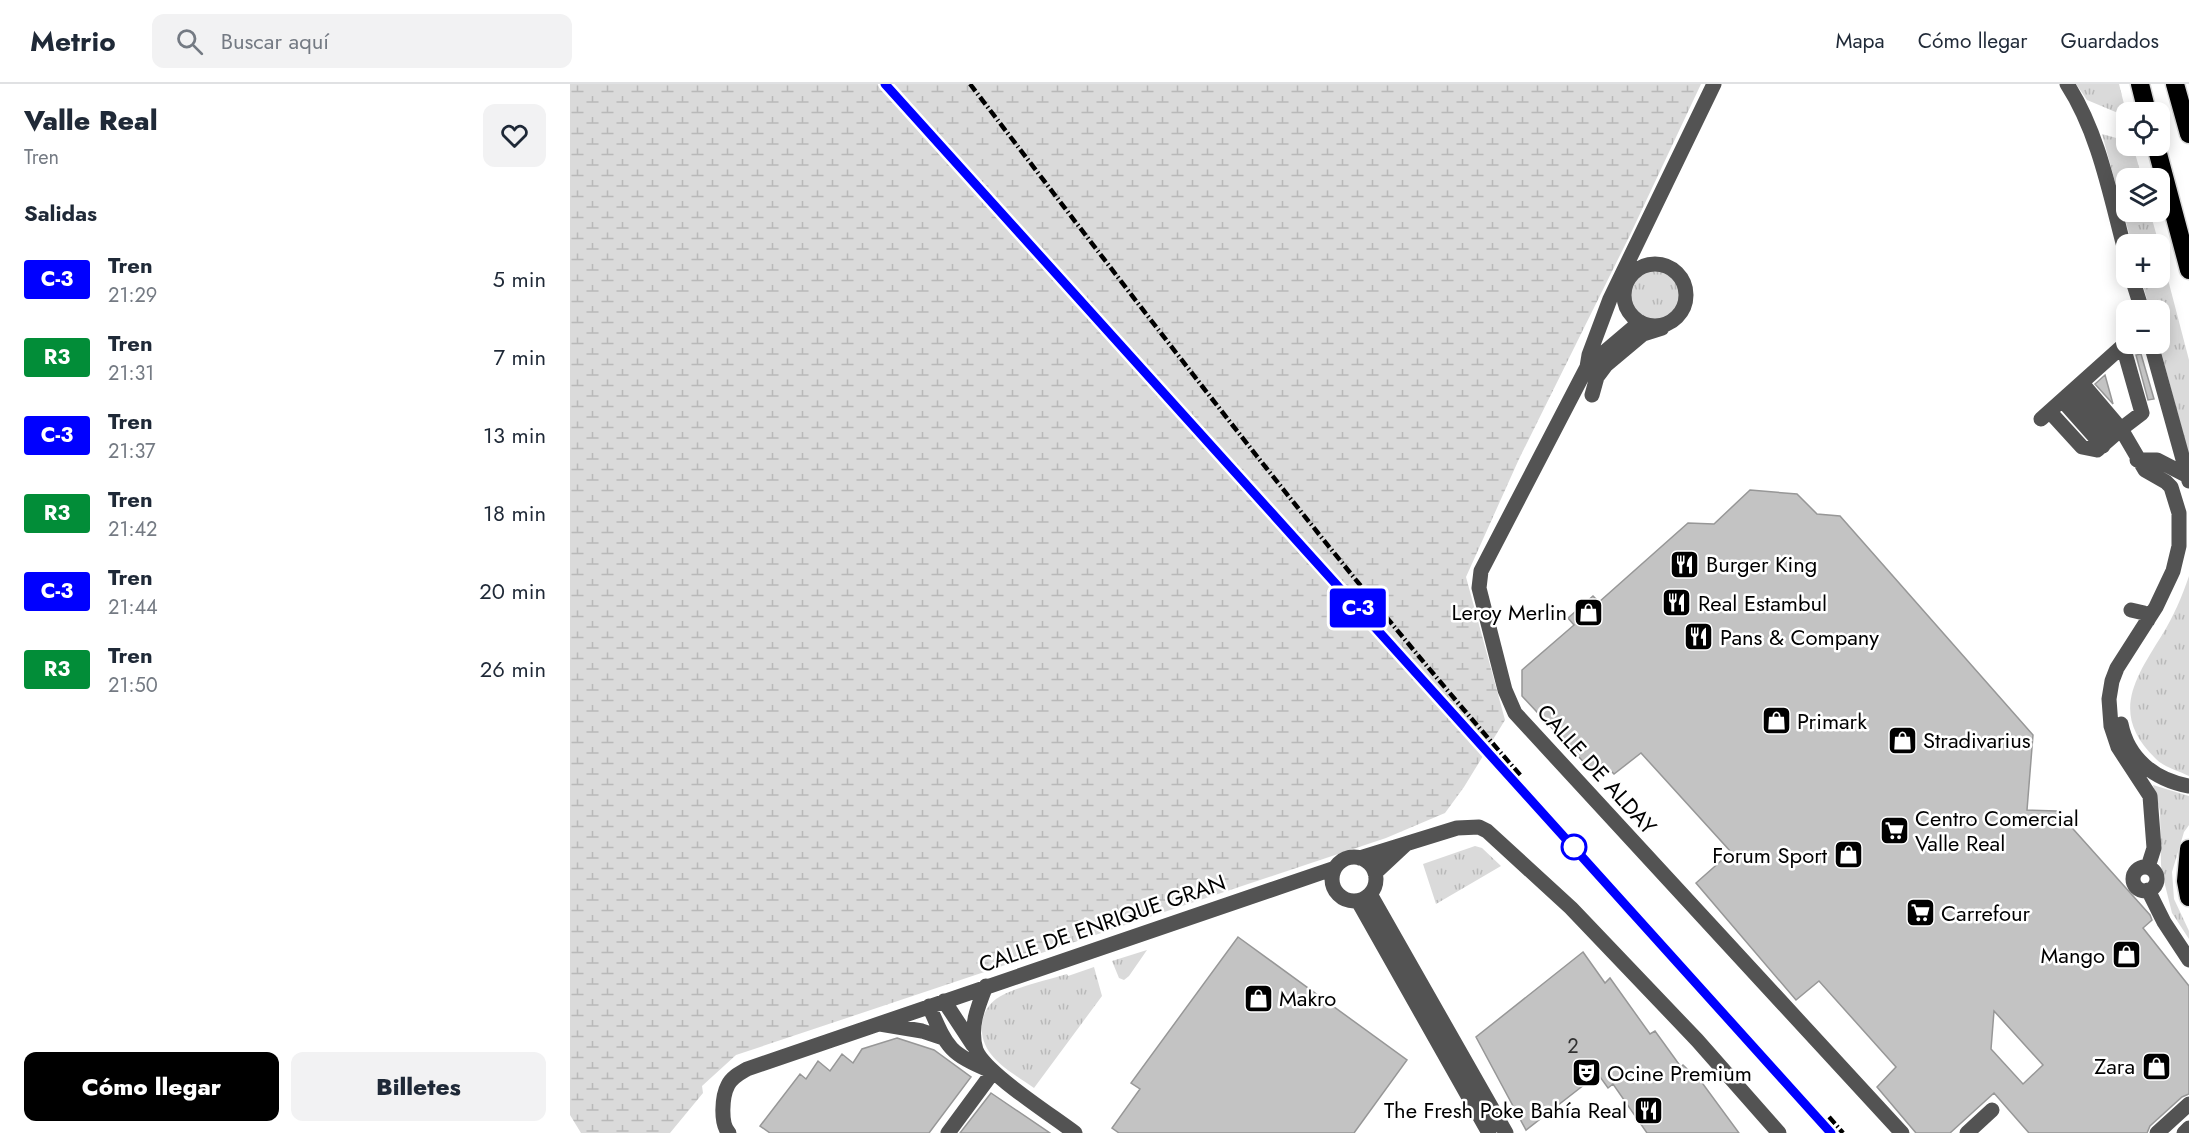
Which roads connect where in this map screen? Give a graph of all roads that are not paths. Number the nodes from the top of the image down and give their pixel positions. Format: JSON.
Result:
{"nodes":[{"id":1,"x":1714,"y":84,"type":"edge"},
{"id":2,"x":2067,"y":84,"type":"edge"},
{"id":3,"x":2140,"y":84,"type":"edge"},
{"id":4,"x":2175,"y":84,"type":"edge"},
{"id":5,"x":2145,"y":102,"type":"edge"},
{"id":6,"x":2189,"y":134,"type":"edge"},
{"id":7,"x":2159,"y":156,"type":"edge"},
{"id":8,"x":2120,"y":234,"type":"edge"},
{"id":9,"x":2189,"y":270,"type":"edge"},
{"id":10,"x":1627,"y":281,"type":"junction"},
{"id":11,"x":1610,"y":299,"type":"junction"},
{"id":12,"x":1640,"y":322,"type":"junction"},
{"id":13,"x":1669,"y":322,"type":"junction"},
{"id":14,"x":2116,"y":352,"type":"edge"},
{"id":15,"x":2128,"y":354,"type":"edge"},
{"id":16,"x":2154,"y":354,"type":"edge"},
{"id":17,"x":1587,"y":367,"type":"junction"},
{"id":18,"x":2073,"y":391,"type":"junction"},
{"id":19,"x":1592,"y":395,"type":"dead end"},
{"id":20,"x":2112,"y":437,"type":"junction"},
{"id":21,"x":2137,"y":460,"type":"junction"},
{"id":22,"x":2188,"y":478,"type":"edge"},
{"id":23,"x":2189,"y":543,"type":"edge"},
{"id":24,"x":2132,"y":610,"type":"dead end"},
{"id":25,"x":2148,"y":620,"type":"junction"},
{"id":26,"x":2189,"y":786,"type":"edge"},
{"id":27,"x":1405,"y":845,"type":"junction"},
{"id":28,"x":2189,"y":849,"type":"edge"},
{"id":29,"x":1360,"y":858,"type":"junction"},
{"id":30,"x":2188,"y":867,"type":"edge"},
{"id":31,"x":1335,"y":868,"type":"junction"},
{"id":32,"x":1375,"y":873,"type":"junction"},
{"id":33,"x":1291,"y":883,"type":"junction"},
{"id":34,"x":1333,"y":889,"type":"junction"},
{"id":35,"x":2189,"y":897,"type":"edge"},
{"id":36,"x":1364,"y":898,"type":"junction"},
{"id":37,"x":2189,"y":960,"type":"edge"},
{"id":38,"x":986,"y":986,"type":"junction"},
{"id":39,"x":944,"y":1001,"type":"junction"},
{"id":40,"x":928,"y":1006,"type":"junction"},
{"id":41,"x":878,"y":1024,"type":"junction"},
{"id":42,"x":943,"y":1038,"type":"junction"},
{"id":43,"x":976,"y":1050,"type":"junction"},
{"id":44,"x":993,"y":1072,"type":"junction"},
{"id":45,"x":2189,"y":1104,"type":"edge"},
{"id":46,"x":1992,"y":1110,"type":"dead end"},
{"id":47,"x":2189,"y":1128,"type":"edge"},
{"id":48,"x":1073,"y":1132,"type":"edge"},
{"id":49,"x":729,"y":1133,"type":"edge"},
{"id":50,"x":948,"y":1133,"type":"edge"},
{"id":51,"x":1489,"y":1133,"type":"edge"},
{"id":52,"x":1506,"y":1133,"type":"edge"},
{"id":53,"x":1779,"y":1133,"type":"edge"},
{"id":54,"x":1902,"y":1133,"type":"edge"},
{"id":55,"x":1968,"y":1133,"type":"edge"},
{"id":56,"x":2157,"y":1133,"type":"edge"},
{"id":57,"x":2184,"y":1133,"type":"edge"}],
"edges":[{"from":1,"to":11,"type":"street"},
{"from":2,"to":8,"type":"street"},
{"from":3,"to":5,"type":"highway"},
{"from":4,"to":6,"type":"highway"},
{"from":7,"to":9,"type":"highway"},
{"from":10,"to":11,"type":"street"},
{"from":10,"to":12,"type":"street"},
{"from":10,"to":13,"type":"street"},
{"from":11,"to":17,"type":"street"},
{"from":12,"to":13,"type":"street"},
{"from":12,"to":17,"type":"street"},
{"from":13,"to":19,"type":"street"},
{"from":14,"to":18,"type":"street"},
{"from":15,"to":20,"type":"street"},
{"from":16,"to":22,"type":"street"},
{"from":17,"to":54,"type":"street","name":"CALLE DE ALDAY"},
{"from":18,"to":20,"type":"street"},
{"from":18,"to":20,"type":"street"},
{"from":18,"to":20,"type":"street"},
{"from":20,"to":21,"type":"street"},
{"from":21,"to":22,"type":"street"},
{"from":21,"to":25,"type":"street"},
{"from":23,"to":26,"type":"street"},
{"from":24,"to":25,"type":"street"},
{"from":25,"to":37,"type":"street"},
{"from":27,"to":29,"type":"street"},
{"from":27,"to":32,"type":"street"},
{"from":27,"to":53,"type":"street"},
{"from":28,"to":30,"type":"highway"},
{"from":29,"to":31,"type":"street"},
{"from":29,"to":32,"type":"street"},
{"from":30,"to":35,"type":"highway"},
{"from":31,"to":33,"type":"street","name":"CALLE DE ENRIQUE GRAN"},
{"from":31,"to":34,"type":"street"},
{"from":32,"to":36,"type":"street"},
{"from":33,"to":34,"type":"street","name":"CALLE DE ENRIQUE GRAN"},
{"from":33,"to":38,"type":"street","name":"CALLE DE ENRIQUE GRAN"},
{"from":34,"to":36,"type":"street"},
{"from":36,"to":51,"type":"street"},
{"from":36,"to":52,"type":"street"},
{"from":38,"to":39,"type":"street","name":"CALLE DE ENRIQUE GRAN"},
{"from":38,"to":43,"type":"street"},
{"from":39,"to":40,"type":"street","name":"CALLE DE ENRIQUE GRAN"},
{"from":39,"to":43,"type":"street"},
{"from":40,"to":41,"type":"street","name":"CALLE DE ENRIQUE GRAN"},
{"from":40,"to":42,"type":"street"},
{"from":41,"to":42,"type":"street"},
{"from":41,"to":49,"type":"street","name":"CALLE DE ENRIQUE GRAN"},
{"from":42,"to":44,"type":"street"},
{"from":43,"to":44,"type":"street"},
{"from":44,"to":48,"type":"street"},
{"from":44,"to":50,"type":"street"},
{"from":45,"to":56,"type":"street"},
{"from":46,"to":55,"type":"street"},
{"from":47,"to":57,"type":"street"}]}
